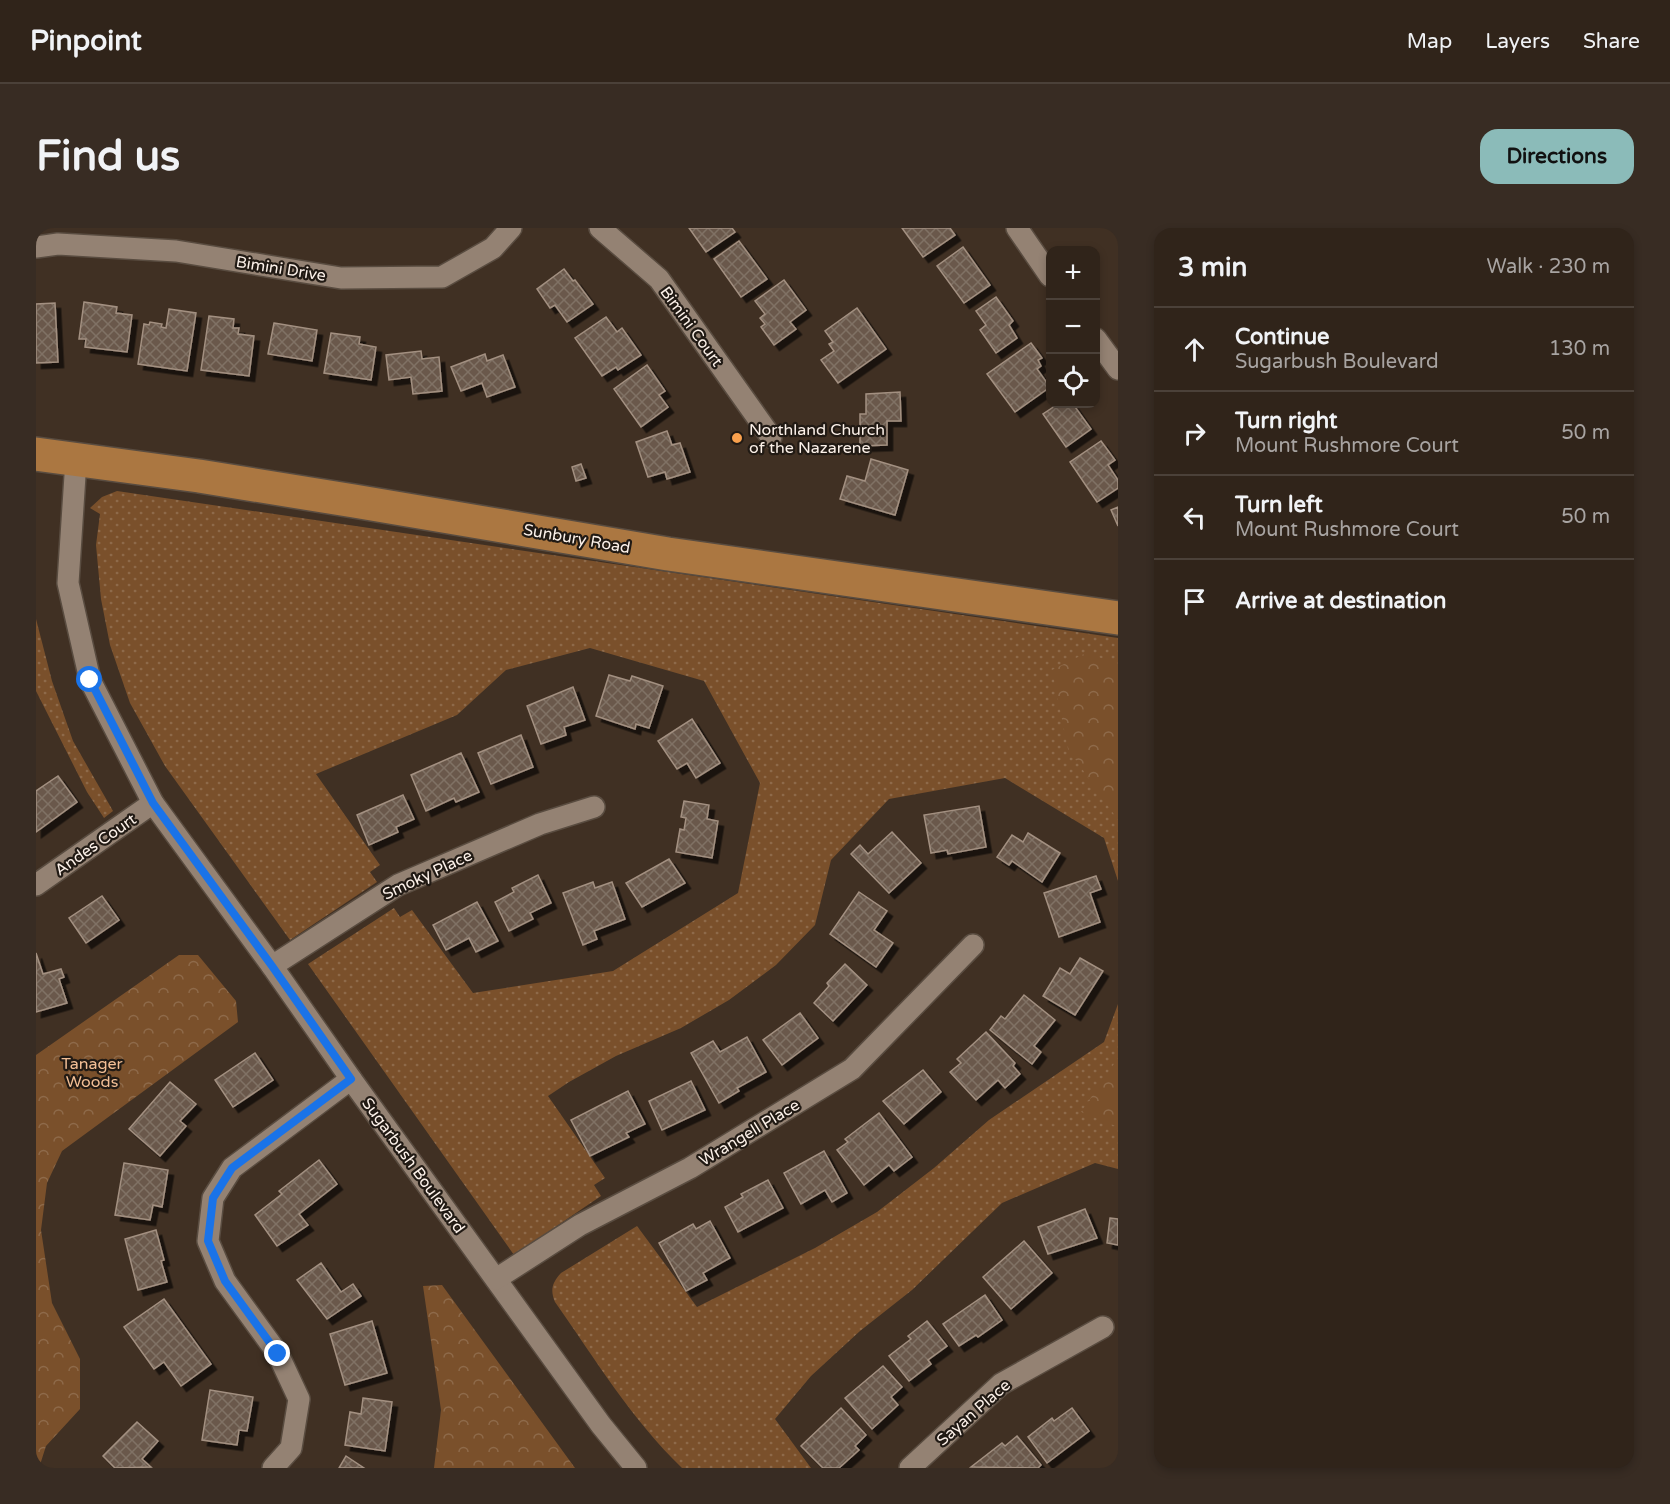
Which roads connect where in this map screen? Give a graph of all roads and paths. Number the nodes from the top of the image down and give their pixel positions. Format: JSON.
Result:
{"nodes":[{"id":1,"x":511,"y":228,"type":"edge"},
{"id":2,"x":600,"y":228,"type":"edge"},
{"id":3,"x":1017,"y":228,"type":"edge"},
{"id":4,"x":36,"y":247,"type":"edge"},
{"id":5,"x":1046,"y":270,"type":"edge"},
{"id":6,"x":1100,"y":346,"type":"edge"},
{"id":7,"x":1118,"y":369,"type":"edge"},
{"id":8,"x":771,"y":437,"type":"dead end"},
{"id":9,"x":36,"y":454,"type":"edge"},
{"id":10,"x":76,"y":460,"type":"junction"},
{"id":11,"x":1118,"y":618,"type":"edge"},
{"id":12,"x":153,"y":803,"type":"junction"},
{"id":13,"x":594,"y":807,"type":"dead end"},
{"id":14,"x":36,"y":885,"type":"edge"},
{"id":15,"x":973,"y":945,"type":"dead end"},
{"id":16,"x":272,"y":966,"type":"junction"},
{"id":17,"x":351,"y":1079,"type":"junction"},
{"id":18,"x":496,"y":1279,"type":"junction"},
{"id":19,"x":1103,"y":1327,"type":"dead end"},
{"id":20,"x":273,"y":1468,"type":"edge"},
{"id":21,"x":636,"y":1468,"type":"edge"},
{"id":22,"x":910,"y":1468,"type":"edge"}],
"edges":[{"from":1,"to":4,"type":"street","name":"Bimini Drive"},
{"from":2,"to":8,"type":"street","name":"Bimini Court"},
{"from":3,"to":5,"type":"street"},
{"from":6,"to":7,"type":"street"},
{"from":9,"to":10,"type":"main road","name":"Sunbury Road"},
{"from":10,"to":11,"type":"main road","name":"Sunbury Road"},
{"from":10,"to":12,"type":"street","name":"Sugarbush Boulevard"},
{"from":12,"to":14,"type":"street","name":"Andes Court"},
{"from":12,"to":16,"type":"street","name":"Sugarbush Boulevard"},
{"from":13,"to":16,"type":"street","name":"Smoky Place"},
{"from":15,"to":18,"type":"street","name":"Wrangell Place"},
{"from":16,"to":17,"type":"street","name":"Sugarbush Boulevard"},
{"from":17,"to":18,"type":"street","name":"Sugarbush Boulevard"},
{"from":17,"to":20,"type":"street"},
{"from":18,"to":21,"type":"street","name":"Sugarbush Boulevard"},
{"from":19,"to":22,"type":"street","name":"Sayan Place"}]}
